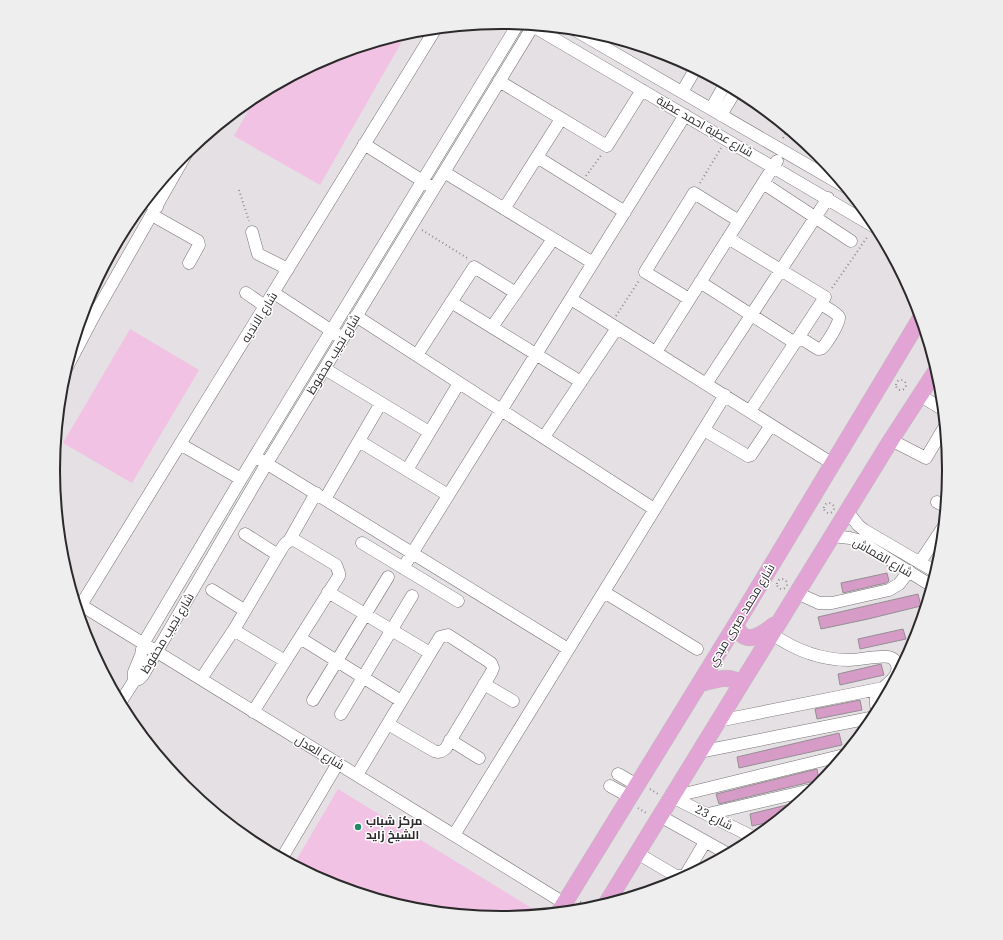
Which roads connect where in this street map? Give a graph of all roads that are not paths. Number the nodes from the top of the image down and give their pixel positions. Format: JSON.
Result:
{"nodes":[{"id":1,"x":515,"y":29,"type":"edge"},
{"id":2,"x":530,"y":30,"type":"edge"},
{"id":3,"x":541,"y":31,"type":"edge"},
{"id":4,"x":432,"y":35,"type":"edge"},
{"id":5,"x":586,"y":37,"type":"edge"},
{"id":6,"x":693,"y":73,"type":"edge"},
{"id":7,"x":499,"y":81,"type":"junction"},
{"id":8,"x":723,"y":89,"type":"edge"},
{"id":9,"x":642,"y":90,"type":"junction"},
{"id":10,"x":682,"y":92,"type":"junction"},
{"id":11,"x":732,"y":94,"type":"edge"},
{"id":12,"x":716,"y":112,"type":"junction"},
{"id":13,"x":685,"y":115,"type":"junction"},
{"id":14,"x":561,"y":119,"type":"junction"},
{"id":15,"x":364,"y":144,"type":"junction"},
{"id":16,"x":783,"y":151,"type":"junction"},
{"id":17,"x":537,"y":157,"type":"junction"},
{"id":18,"x":774,"y":166,"type":"junction"},
{"id":19,"x":444,"y":172,"type":"junction"},
{"id":20,"x":176,"y":173,"type":"edge"},
{"id":21,"x":422,"y":180,"type":"junction"},
{"id":22,"x":833,"y":180,"type":"edge"},
{"id":23,"x":763,"y":183,"type":"junction"},
{"id":24,"x":434,"y":188,"type":"junction"},
{"id":25,"x":828,"y":198,"type":"junction"},
{"id":26,"x":149,"y":205,"type":"edge"},
{"id":27,"x":504,"y":209,"type":"junction"},
{"id":28,"x":155,"y":211,"type":"junction"},
{"id":29,"x":625,"y":212,"type":"junction"},
{"id":30,"x":815,"y":218,"type":"junction"},
{"id":31,"x":739,"y":221,"type":"junction"},
{"id":32,"x":865,"y":221,"type":"edge"},
{"id":33,"x":252,"y":232,"type":"road end"},
{"id":34,"x":728,"y":238,"type":"junction"},
{"id":35,"x":552,"y":239,"type":"junction"},
{"id":36,"x":850,"y":241,"type":"dead end"},
{"id":37,"x":189,"y":263,"type":"dead end"},
{"id":38,"x":593,"y":263,"type":"junction"},
{"id":39,"x":288,"y":269,"type":"junction"},
{"id":40,"x":781,"y":270,"type":"junction"},
{"id":41,"x":700,"y":282,"type":"junction"},
{"id":42,"x":246,"y":293,"type":"dead end"},
{"id":43,"x":274,"y":293,"type":"junction"},
{"id":44,"x":516,"y":293,"type":"junction"},
{"id":45,"x":571,"y":299,"type":"junction"},
{"id":46,"x":690,"y":299,"type":"junction"},
{"id":47,"x":823,"y":301,"type":"junction"},
{"id":48,"x":451,"y":302,"type":"junction"},
{"id":49,"x":265,"y":306,"type":"junction"},
{"id":50,"x":91,"y":309,"type":"edge"},
{"id":51,"x":96,"y":312,"type":"junction"},
{"id":52,"x":751,"y":315,"type":"junction"},
{"id":53,"x":356,"y":316,"type":"junction"},
{"id":54,"x":917,"y":323,"type":"edge"},
{"id":55,"x":614,"y":326,"type":"junction"},
{"id":56,"x":492,"y":327,"type":"junction"},
{"id":57,"x":331,"y":330,"type":"junction"},
{"id":58,"x":343,"y":338,"type":"junction"},
{"id":59,"x":797,"y":340,"type":"junction"},
{"id":60,"x":79,"y":344,"type":"edge"},
{"id":61,"x":656,"y":352,"type":"junction"},
{"id":62,"x":536,"y":354,"type":"junction"},
{"id":63,"x":417,"y":355,"type":"junction"},
{"id":64,"x":325,"y":369,"type":"junction"},
{"id":65,"x":932,"y":376,"type":"edge"},
{"id":66,"x":581,"y":382,"type":"junction"},
{"id":67,"x":459,"y":383,"type":"junction"},
{"id":68,"x":706,"y":384,"type":"junction"},
{"id":69,"x":919,"y":395,"type":"junction"},
{"id":70,"x":725,"y":396,"type":"junction"},
{"id":71,"x":381,"y":403,"type":"junction"},
{"id":72,"x":938,"y":406,"type":"edge"},
{"id":73,"x":501,"y":410,"type":"junction"},
{"id":74,"x":750,"y":411,"type":"junction"},
{"id":75,"x":771,"y":425,"type":"junction"},
{"id":76,"x":704,"y":430,"type":"junction"},
{"id":77,"x":430,"y":432,"type":"junction"},
{"id":78,"x":941,"y":433,"type":"edge"},
{"id":79,"x":544,"y":438,"type":"junction"},
{"id":80,"x":891,"y":440,"type":"junction"},
{"id":81,"x":359,"y":441,"type":"junction"},
{"id":82,"x":180,"y":444,"type":"junction"},
{"id":83,"x":255,"y":456,"type":"junction"},
{"id":84,"x":267,"y":463,"type":"junction"},
{"id":85,"x":833,"y":464,"type":"junction"},
{"id":86,"x":407,"y":470,"type":"junction"},
{"id":87,"x":241,"y":479,"type":"junction"},
{"id":88,"x":448,"y":495,"type":"junction"},
{"id":89,"x":321,"y":496,"type":"junction"},
{"id":90,"x":654,"y":509,"type":"junction"},
{"id":91,"x":847,"y":511,"type":"junction"},
{"id":92,"x":245,"y":534,"type":"dead end"},
{"id":93,"x":832,"y":536,"type":"junction"},
{"id":94,"x":938,"y":536,"type":"edge"},
{"id":95,"x":289,"y":541,"type":"junction"},
{"id":96,"x":362,"y":543,"type":"dead end"},
{"id":97,"x":413,"y":553,"type":"junction"},
{"id":98,"x":278,"y":555,"type":"junction"},
{"id":99,"x":920,"y":562,"type":"junction"},
{"id":100,"x":403,"y":568,"type":"junction"},
{"id":101,"x":931,"y":569,"type":"edge"},
{"id":102,"x":909,"y":571,"type":"junction"},
{"id":103,"x":388,"y":577,"type":"dead end"},
{"id":104,"x":927,"y":583,"type":"edge"},
{"id":105,"x":212,"y":590,"type":"dead end"},
{"id":106,"x":328,"y":592,"type":"junction"},
{"id":107,"x":604,"y":592,"type":"junction"},
{"id":108,"x":797,"y":593,"type":"junction"},
{"id":109,"x":412,"y":596,"type":"dead end"},
{"id":110,"x":80,"y":599,"type":"edge"},
{"id":111,"x":458,"y":602,"type":"dead end"},
{"id":112,"x":82,"y":606,"type":"edge"},
{"id":113,"x":244,"y":610,"type":"junction"},
{"id":114,"x":365,"y":615,"type":"junction"},
{"id":115,"x":782,"y":617,"type":"junction"},
{"id":116,"x":736,"y":624,"type":"junction"},
{"id":117,"x":235,"y":628,"type":"junction"},
{"id":118,"x":391,"y":630,"type":"junction"},
{"id":119,"x":772,"y":634,"type":"junction"},
{"id":120,"x":300,"y":638,"type":"junction"},
{"id":121,"x":143,"y":644,"type":"junction"},
{"id":122,"x":568,"y":649,"type":"junction"},
{"id":123,"x":697,"y":649,"type":"dead end"},
{"id":124,"x":156,"y":652,"type":"junction"},
{"id":125,"x":430,"y":653,"type":"junction"},
{"id":126,"x":899,"y":660,"type":"edge"},
{"id":127,"x":285,"y":661,"type":"junction"},
{"id":128,"x":337,"y":661,"type":"junction"},
{"id":129,"x":363,"y":677,"type":"junction"},
{"id":130,"x":201,"y":679,"type":"junction"},
{"id":131,"x":134,"y":681,"type":"junction"},
{"id":132,"x":887,"y":683,"type":"edge"},
{"id":133,"x":484,"y":684,"type":"junction"},
{"id":134,"x":699,"y":684,"type":"junction"},
{"id":135,"x":740,"y":684,"type":"junction"},
{"id":136,"x":883,"y":688,"type":"junction"},
{"id":137,"x":124,"y":697,"type":"edge"},
{"id":138,"x":313,"y":700,"type":"dead end"},
{"id":139,"x":401,"y":701,"type":"junction"},
{"id":140,"x":513,"y":702,"type":"dead end"},
{"id":141,"x":876,"y":702,"type":"edge"},
{"id":142,"x":253,"y":712,"type":"junction"},
{"id":143,"x":341,"y":714,"type":"dead end"},
{"id":144,"x":865,"y":719,"type":"edge"},
{"id":145,"x":718,"y":721,"type":"junction"},
{"id":146,"x":388,"y":724,"type":"junction"},
{"id":147,"x":450,"y":740,"type":"junction"},
{"id":148,"x":699,"y":752,"type":"junction"},
{"id":149,"x":836,"y":757,"type":"edge"},
{"id":150,"x":479,"y":758,"type":"dead end"},
{"id":151,"x":338,"y":763,"type":"junction"},
{"id":152,"x":618,"y":774,"type":"dead end"},
{"id":153,"x":357,"y":775,"type":"junction"},
{"id":154,"x":610,"y":786,"type":"dead end"},
{"id":155,"x":633,"y":792,"type":"junction"},
{"id":156,"x":801,"y":793,"type":"edge"},
{"id":157,"x":671,"y":799,"type":"junction"},
{"id":158,"x":708,"y":814,"type":"junction"},
{"id":159,"x":658,"y":818,"type":"junction"},
{"id":160,"x":454,"y":834,"type":"junction"},
{"id":161,"x":749,"y":835,"type":"edge"},
{"id":162,"x":706,"y":842,"type":"junction"},
{"id":163,"x":723,"y":851,"type":"edge"},
{"id":164,"x":637,"y":853,"type":"junction"},
{"id":165,"x":284,"y":854,"type":"edge"},
{"id":166,"x":689,"y":869,"type":"edge"},
{"id":167,"x":675,"y":875,"type":"edge"},
{"id":168,"x":610,"y":898,"type":"edge"},
{"id":169,"x":559,"y":907,"type":"edge"},
{"id":170,"x":562,"y":907,"type":"edge"}],
"edges":[{"from":1,"to":21,"type":"street","name":"شارع نجيب محفوظ"},
{"from":2,"to":7,"type":"street","name":"شارع نجيب محفوظ"},
{"from":3,"to":9,"type":"street","name":"شارع عطية احمد عطية"},
{"from":4,"to":15,"type":"street","name":"شارع الانديه"},
{"from":5,"to":10,"type":"street","name":"شارع عطية احمد عطية"},
{"from":6,"to":10,"type":"street"},
{"from":7,"to":14,"type":"street"},
{"from":7,"to":19,"type":"street","name":"شارع نجيب محفوظ"},
{"from":8,"to":12,"type":"street"},
{"from":9,"to":13,"type":"street","name":"شارع عطية احمد عطية"},
{"from":9,"to":14,"type":"street"},
{"from":10,"to":12,"type":"street","name":"شارع عطية احمد عطية"},
{"from":11,"to":12,"type":"street"},
{"from":12,"to":16,"type":"street","name":"شارع عطية احمد عطية"},
{"from":13,"to":18,"type":"street","name":"شارع عطية احمد عطية"},
{"from":13,"to":29,"type":"street"},
{"from":14,"to":17,"type":"street"},
{"from":15,"to":21,"type":"street"},
{"from":15,"to":39,"type":"street","name":"شارع الانديه"},
{"from":16,"to":18,"type":"street"},
{"from":16,"to":22,"type":"street","name":"شارع عطية احمد عطية"},
{"from":17,"to":27,"type":"street"},
{"from":17,"to":29,"type":"street"},
{"from":18,"to":23,"type":"street"},
{"from":18,"to":25,"type":"street","name":"شارع عطية احمد عطية"},
{"from":19,"to":24,"type":"street","name":"شارع نجيب محفوظ"},
{"from":19,"to":27,"type":"street"},
{"from":20,"to":28,"type":"street"},
{"from":21,"to":24,"type":"street"},
{"from":21,"to":57,"type":"street","name":"شارع نجيب محفوظ"},
{"from":23,"to":30,"type":"street"},
{"from":23,"to":31,"type":"street"},
{"from":24,"to":53,"type":"street","name":"شارع نجيب محفوظ"},
{"from":25,"to":30,"type":"street"},
{"from":25,"to":32,"type":"street","name":"شارع عطية احمد عطية"},
{"from":26,"to":28,"type":"street"},
{"from":27,"to":35,"type":"street"},
{"from":28,"to":37,"type":"street"},
{"from":28,"to":51,"type":"street"},
{"from":29,"to":38,"type":"street"},
{"from":30,"to":36,"type":"street"},
{"from":30,"to":40,"type":"street"},
{"from":31,"to":34,"type":"street"},
{"from":31,"to":46,"type":"street"},
{"from":33,"to":39,"type":"street"},
{"from":34,"to":40,"type":"street"},
{"from":34,"to":41,"type":"street"},
{"from":35,"to":38,"type":"street"},
{"from":35,"to":44,"type":"street"},
{"from":38,"to":45,"type":"street"},
{"from":39,"to":43,"type":"street","name":"شارع الانديه"},
{"from":40,"to":47,"type":"street"},
{"from":40,"to":52,"type":"street"},
{"from":41,"to":46,"type":"street"},
{"from":41,"to":52,"type":"street"},
{"from":42,"to":49,"type":"street"},
{"from":43,"to":49,"type":"street","name":"شارع الانديه"},
{"from":43,"to":57,"type":"street"},
{"from":44,"to":48,"type":"street"},
{"from":44,"to":56,"type":"street"},
{"from":45,"to":55,"type":"street"},
{"from":45,"to":62,"type":"street"},
{"from":46,"to":61,"type":"street"},
{"from":47,"to":59,"type":"street"},
{"from":47,"to":59,"type":"street"},
{"from":48,"to":56,"type":"street"},
{"from":48,"to":63,"type":"street"},
{"from":49,"to":82,"type":"street","name":"شارع الانديه"},
{"from":50,"to":51,"type":"street"},
{"from":51,"to":60,"type":"street"},
{"from":52,"to":59,"type":"street"},
{"from":52,"to":68,"type":"street"},
{"from":53,"to":58,"type":"street","name":"شارع نجيب محفوظ"},
{"from":53,"to":63,"type":"street"},
{"from":54,"to":85,"type":"main road","name":"شارع محمد صبرى مبدي"},
{"from":55,"to":61,"type":"street"},
{"from":55,"to":66,"type":"street"},
{"from":56,"to":62,"type":"street"},
{"from":57,"to":58,"type":"street"},
{"from":57,"to":83,"type":"street","name":"شارع نجيب محفوظ"},
{"from":58,"to":64,"type":"street","name":"شارع نجيب محفوظ"},
{"from":59,"to":74,"type":"street"},
{"from":61,"to":68,"type":"street"},
{"from":62,"to":66,"type":"street"},
{"from":62,"to":73,"type":"street"},
{"from":63,"to":67,"type":"street"},
{"from":64,"to":71,"type":"street"},
{"from":64,"to":84,"type":"street","name":"شارع نجيب محفوظ"},
{"from":65,"to":69,"type":"main road"},
{"from":66,"to":79,"type":"street"},
{"from":67,"to":73,"type":"street"},
{"from":67,"to":77,"type":"street"},
{"from":68,"to":70,"type":"street"},
{"from":69,"to":72,"type":"street"},
{"from":69,"to":80,"type":"main road"},
{"from":70,"to":74,"type":"street"},
{"from":70,"to":76,"type":"street"},
{"from":71,"to":77,"type":"street"},
{"from":71,"to":81,"type":"street"},
{"from":73,"to":79,"type":"street"},
{"from":73,"to":88,"type":"street"},
{"from":74,"to":75,"type":"street"},
{"from":75,"to":76,"type":"street"},
{"from":75,"to":85,"type":"street"},
{"from":76,"to":90,"type":"street"},
{"from":77,"to":86,"type":"street"},
{"from":78,"to":80,"type":"street"},
{"from":79,"to":90,"type":"street"},
{"from":80,"to":91,"type":"main road"},
{"from":81,"to":86,"type":"street"},
{"from":81,"to":89,"type":"street"},
{"from":82,"to":87,"type":"street"},
{"from":82,"to":110,"type":"street","name":"شارع الانديه"},
{"from":83,"to":84,"type":"street"},
{"from":83,"to":87,"type":"street","name":"شارع نجيب محفوظ"},
{"from":84,"to":89,"type":"street"},
{"from":84,"to":124,"type":"street","name":"شارع نجيب محفوظ"},
{"from":85,"to":116,"type":"main road","name":"شارع محمد صبرى مبدي"},
{"from":86,"to":88,"type":"street"},
{"from":87,"to":121,"type":"street","name":"شارع نجيب محفوظ"},
{"from":88,"to":97,"type":"street"},
{"from":89,"to":95,"type":"street"},
{"from":89,"to":97,"type":"street"},
{"from":90,"to":107,"type":"street"},
{"from":91,"to":93,"type":"main road"},
{"from":91,"to":99,"type":"street","name":"شارع القماش"},
{"from":92,"to":98,"type":"street"},
{"from":93,"to":102,"type":"street","name":"شارع القماش"},
{"from":93,"to":108,"type":"main road"},
{"from":94,"to":99,"type":"street"},
{"from":95,"to":98,"type":"street"},
{"from":95,"to":106,"type":"street"},
{"from":96,"to":100,"type":"street"},
{"from":97,"to":100,"type":"street"},
{"from":97,"to":122,"type":"street"},
{"from":98,"to":113,"type":"street"},
{"from":99,"to":101,"type":"street","name":"شارع القماش"},
{"from":100,"to":111,"type":"street"},
{"from":102,"to":104,"type":"street","name":"شارع القماش"},
{"from":102,"to":108,"type":"street"},
{"from":103,"to":114,"type":"street"},
{"from":105,"to":113,"type":"street"},
{"from":106,"to":114,"type":"street"},
{"from":106,"to":120,"type":"street"},
{"from":107,"to":122,"type":"street"},
{"from":107,"to":123,"type":"street"},
{"from":108,"to":115,"type":"main road"},
{"from":109,"to":118,"type":"street"},
{"from":112,"to":121,"type":"street","name":"شارع العدل"},
{"from":113,"to":117,"type":"street"},
{"from":114,"to":118,"type":"street"},
{"from":114,"to":128,"type":"street"},
{"from":115,"to":116,"type":"main road"},
{"from":115,"to":119,"type":"main road"},
{"from":116,"to":134,"type":"main road","name":"شارع محمد صبرى مبدي"},
{"from":117,"to":127,"type":"street"},
{"from":117,"to":130,"type":"street"},
{"from":118,"to":125,"type":"street"},
{"from":118,"to":129,"type":"street"},
{"from":119,"to":126,"type":"street"},
{"from":119,"to":135,"type":"main road"},
{"from":120,"to":127,"type":"street"},
{"from":120,"to":128,"type":"street"},
{"from":121,"to":124,"type":"street","name":"شارع العدل"},
{"from":121,"to":131,"type":"street","name":"شارع نجيب محفوظ"},
{"from":122,"to":160,"type":"street"},
{"from":124,"to":130,"type":"street","name":"شارع العدل"},
{"from":124,"to":131,"type":"street","name":"شارع نجيب محفوظ"},
{"from":125,"to":133,"type":"street"},
{"from":125,"to":139,"type":"street"},
{"from":127,"to":142,"type":"street"},
{"from":128,"to":129,"type":"street"},
{"from":128,"to":138,"type":"street"},
{"from":129,"to":139,"type":"street"},
{"from":129,"to":143,"type":"street"},
{"from":130,"to":142,"type":"street","name":"شارع العدل"},
{"from":131,"to":137,"type":"street","name":"شارع نجيب محفوظ"},
{"from":132,"to":136,"type":"street"},
{"from":133,"to":140,"type":"street"},
{"from":133,"to":147,"type":"street"},
{"from":134,"to":135,"type":"main road"},
{"from":134,"to":155,"type":"main road","name":"شارع محمد صبرى مبدي"},
{"from":135,"to":145,"type":"main road"},
{"from":136,"to":141,"type":"street"},
{"from":136,"to":145,"type":"street"},
{"from":139,"to":146,"type":"street"},
{"from":142,"to":151,"type":"street","name":"شارع العدل"},
{"from":144,"to":148,"type":"street"},
{"from":145,"to":148,"type":"main road"},
{"from":146,"to":147,"type":"street"},
{"from":146,"to":153,"type":"street"},
{"from":147,"to":150,"type":"street"},
{"from":148,"to":157,"type":"main road"},
{"from":149,"to":157,"type":"street"},
{"from":151,"to":153,"type":"street","name":"شارع العدل"},
{"from":151,"to":165,"type":"street"},
{"from":152,"to":155,"type":"street"},
{"from":153,"to":160,"type":"street","name":"شارع العدل"},
{"from":154,"to":155,"type":"street"},
{"from":155,"to":170,"type":"main road","name":"شارع محمد صبرى مبدي"},
{"from":156,"to":158,"type":"street"},
{"from":157,"to":158,"type":"street","name":"شارع 23"},
{"from":157,"to":159,"type":"main road"},
{"from":158,"to":161,"type":"street","name":"شارع 23"},
{"from":159,"to":162,"type":"street","name":"شارع 23"},
{"from":159,"to":164,"type":"main road"},
{"from":160,"to":169,"type":"street","name":"شارع العدل"},
{"from":162,"to":163,"type":"street","name":"شارع 23"},
{"from":162,"to":166,"type":"street"},
{"from":164,"to":167,"type":"street"},
{"from":164,"to":168,"type":"main road"}]}
